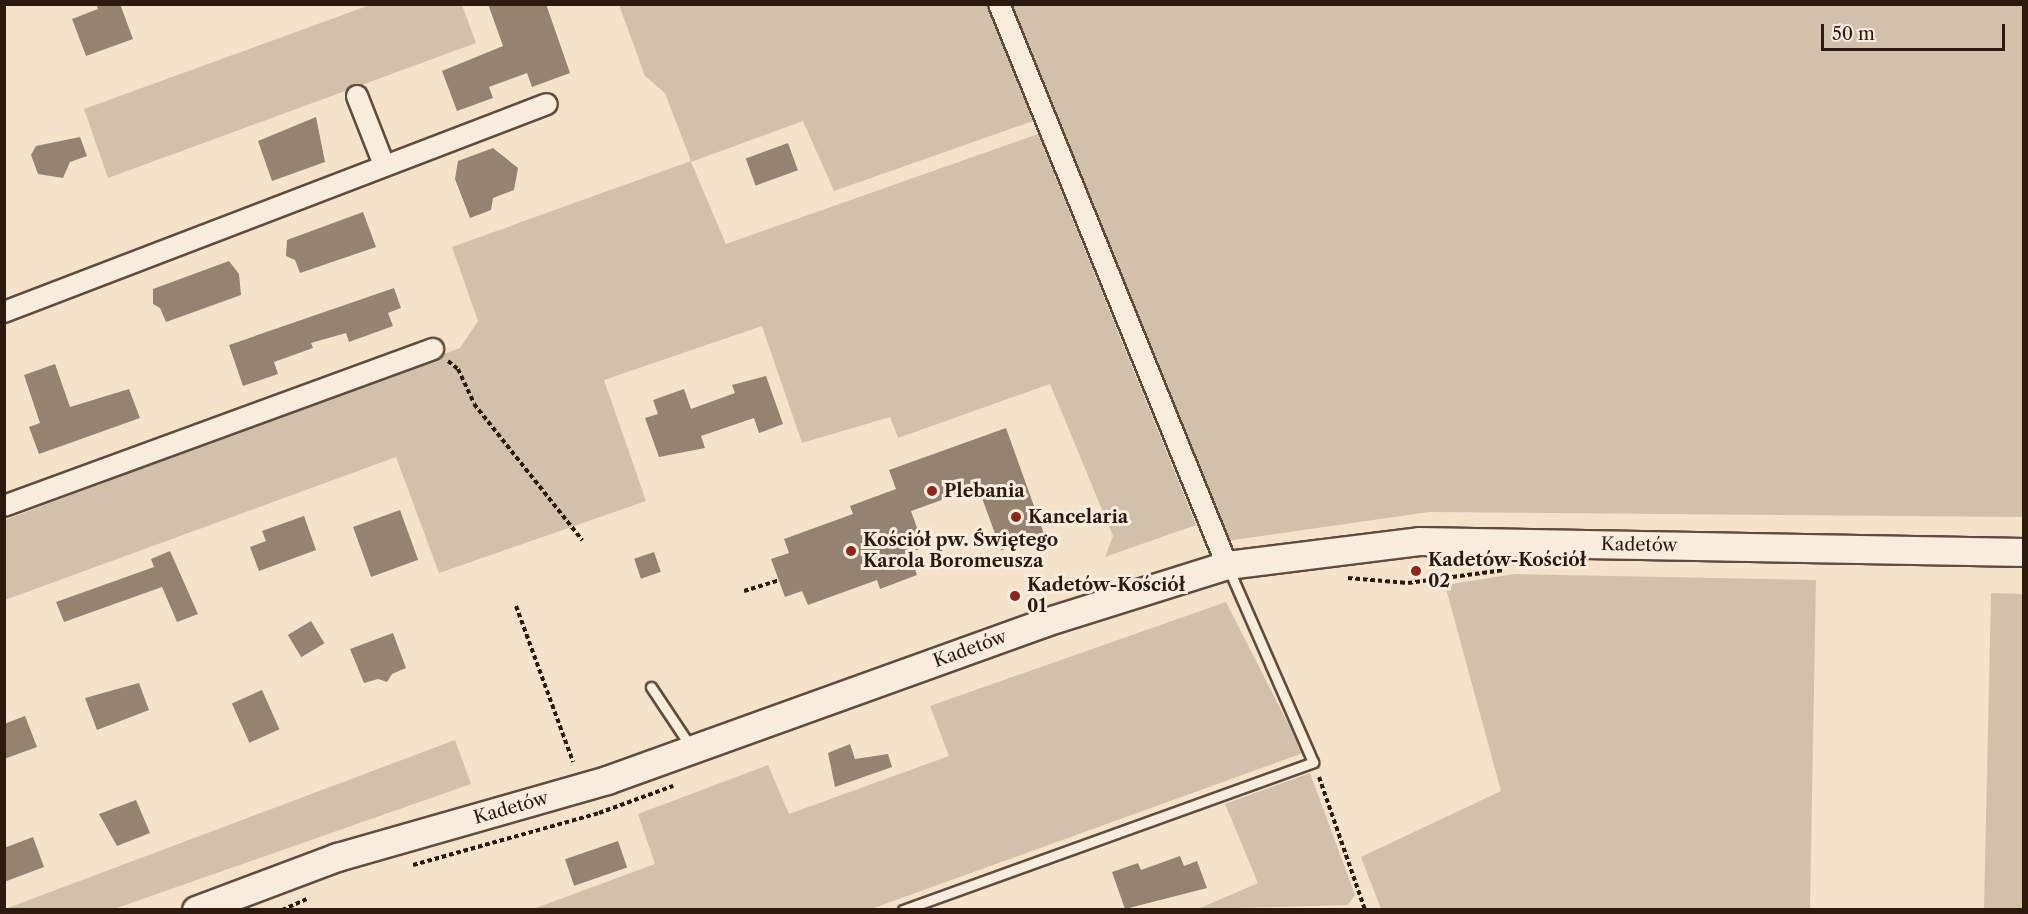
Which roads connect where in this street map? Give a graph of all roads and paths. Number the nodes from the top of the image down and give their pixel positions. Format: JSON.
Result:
{"nodes":[{"id":1,"x":999,"y":4,"type":"edge"},
{"id":2,"x":357,"y":96,"type":"dead end"},
{"id":3,"x":547,"y":104,"type":"dead end"},
{"id":4,"x":384,"y":165,"type":"junction"},
{"id":5,"x":4,"y":312,"type":"edge"},
{"id":6,"x":434,"y":349,"type":"joint"},
{"id":7,"x":4,"y":506,"type":"edge"},
{"id":8,"x":582,"y":540,"type":"dead end"},
{"id":9,"x":2024,"y":552,"type":"edge"},
{"id":10,"x":1227,"y":565,"type":"junction"},
{"id":11,"x":1511,"y":568,"type":"dead end"},
{"id":12,"x":1334,"y":577,"type":"dead end"},
{"id":13,"x":779,"y":580,"type":"dead end"},
{"id":14,"x":1033,"y":582,"type":"dead end"},
{"id":15,"x":744,"y":591,"type":"dead end"},
{"id":16,"x":1037,"y":591,"type":"dead end"},
{"id":17,"x":516,"y":606,"type":"dead end"},
{"id":18,"x":651,"y":687,"type":"dead end"},
{"id":19,"x":692,"y":749,"type":"junction"},
{"id":20,"x":573,"y":762,"type":"dead end"},
{"id":21,"x":1313,"y":762,"type":"junction"},
{"id":22,"x":678,"y":784,"type":"dead end"},
{"id":23,"x":404,"y":867,"type":"dead end"},
{"id":24,"x":315,"y":895,"type":"dead end"},
{"id":25,"x":196,"y":909,"type":"edge"},
{"id":26,"x":282,"y":909,"type":"edge"},
{"id":27,"x":903,"y":909,"type":"edge"},
{"id":28,"x":1365,"y":909,"type":"edge"}],
"edges":[{"from":1,"to":10,"type":"street"},
{"from":2,"to":4,"type":"street"},
{"from":3,"to":4,"type":"street"},
{"from":4,"to":5,"type":"street"},
{"from":6,"to":7,"type":"street"},
{"from":6,"to":8,"type":"path"},
{"from":9,"to":10,"type":"street","name":"Kadetów"},
{"from":10,"to":19,"type":"street","name":"Kadetów"},
{"from":10,"to":21,"type":"lane"},
{"from":11,"to":12,"type":"path"},
{"from":13,"to":15,"type":"path"},
{"from":14,"to":16,"type":"path"},
{"from":17,"to":20,"type":"path"},
{"from":18,"to":19,"type":"lane"},
{"from":19,"to":25,"type":"street","name":"Kadetów"},
{"from":21,"to":27,"type":"lane"},
{"from":21,"to":28,"type":"path"},
{"from":22,"to":23,"type":"path"},
{"from":24,"to":26,"type":"path"}]}
